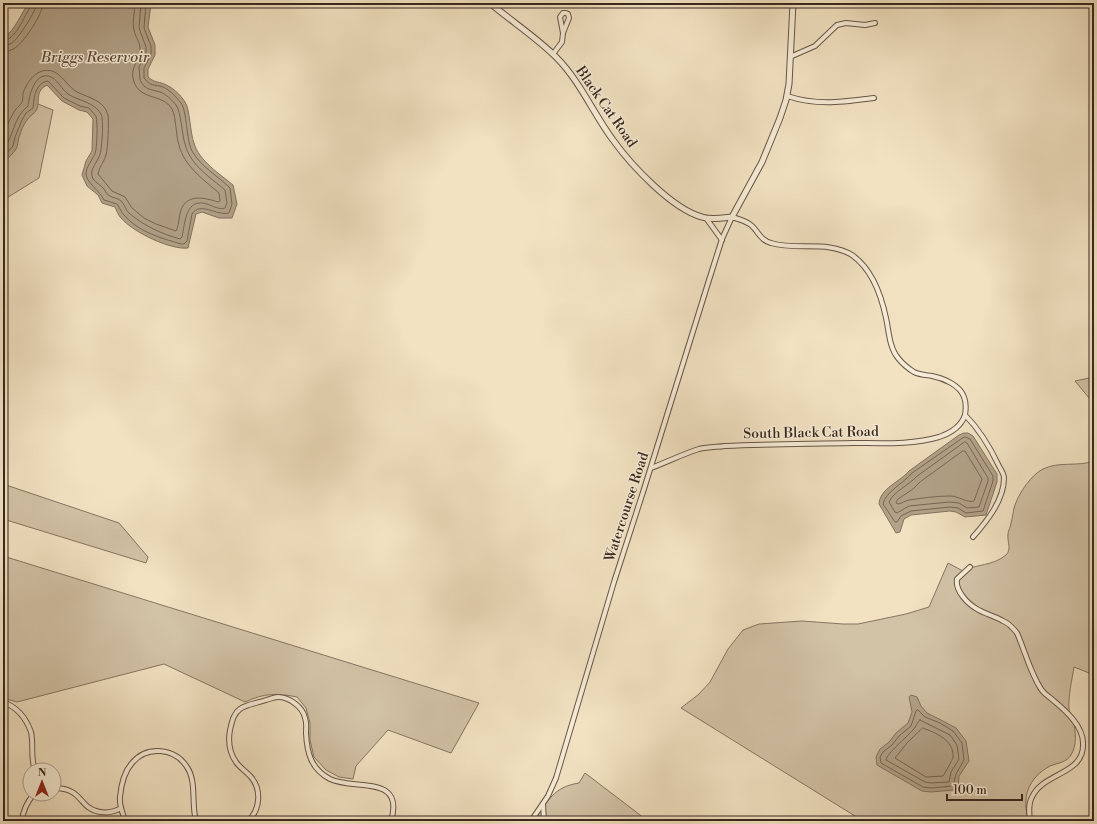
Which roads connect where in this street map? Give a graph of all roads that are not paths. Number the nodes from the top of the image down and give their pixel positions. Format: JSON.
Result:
{"nodes":[{"id":1,"x":490,"y":3,"type":"edge"},
{"id":2,"x":793,"y":3,"type":"edge"},
{"id":3,"x":875,"y":23,"type":"dead end"},
{"id":4,"x":563,"y":33,"type":"dead end"},
{"id":5,"x":553,"y":54,"type":"junction"},
{"id":6,"x":790,"y":57,"type":"junction"},
{"id":7,"x":786,"y":96,"type":"junction"},
{"id":8,"x":874,"y":98,"type":"dead end"},
{"id":9,"x":732,"y":217,"type":"junction"},
{"id":10,"x":706,"y":218,"type":"junction"},
{"id":11,"x":722,"y":240,"type":"junction"},
{"id":12,"x":965,"y":415,"type":"junction"},
{"id":13,"x":651,"y":468,"type":"junction"},
{"id":14,"x":974,"y":537,"type":"dead end"},
{"id":15,"x":970,"y":567,"type":"dead end"},
{"id":16,"x":3,"y":702,"type":"edge"},
{"id":17,"x":33,"y":762,"type":"edge"},
{"id":18,"x":62,"y":789,"type":"edge"},
{"id":19,"x":28,"y":802,"type":"edge"},
{"id":20,"x":543,"y":804,"type":"junction"},
{"id":21,"x":121,"y":808,"type":"junction"},
{"id":22,"x":22,"y":821,"type":"edge"},
{"id":23,"x":125,"y":821,"type":"edge"},
{"id":24,"x":196,"y":821,"type":"edge"},
{"id":25,"x":248,"y":821,"type":"edge"},
{"id":26,"x":391,"y":821,"type":"edge"},
{"id":27,"x":531,"y":821,"type":"edge"},
{"id":28,"x":544,"y":821,"type":"edge"},
{"id":29,"x":1030,"y":821,"type":"edge"}],
"edges":[{"from":1,"to":5,"type":"street","name":"Black Cat Road"},
{"from":2,"to":6,"type":"street"},
{"from":3,"to":6,"type":"street"},
{"from":4,"to":5,"type":"street"},
{"from":5,"to":10,"type":"street","name":"Black Cat Road"},
{"from":6,"to":7,"type":"street"},
{"from":7,"to":8,"type":"street"},
{"from":7,"to":9,"type":"street"},
{"from":9,"to":10,"type":"street","name":"Black Cat Road"},
{"from":9,"to":11,"type":"street","name":"Watercourse Road"},
{"from":9,"to":12,"type":"street","name":"Black Cat Road"},
{"from":10,"to":11,"type":"street"},
{"from":11,"to":13,"type":"street","name":"Watercourse Road"},
{"from":12,"to":13,"type":"street","name":"South Black Cat Road"},
{"from":12,"to":14,"type":"street"},
{"from":13,"to":20,"type":"street","name":"Watercourse Road"},
{"from":15,"to":29,"type":"street"},
{"from":16,"to":17,"type":"street"},
{"from":18,"to":21,"type":"street"},
{"from":19,"to":22,"type":"street"},
{"from":20,"to":27,"type":"street","name":"Watercourse Road"},
{"from":20,"to":28,"type":"street"},
{"from":21,"to":23,"type":"street"},
{"from":21,"to":24,"type":"street"},
{"from":25,"to":26,"type":"street"}]}
